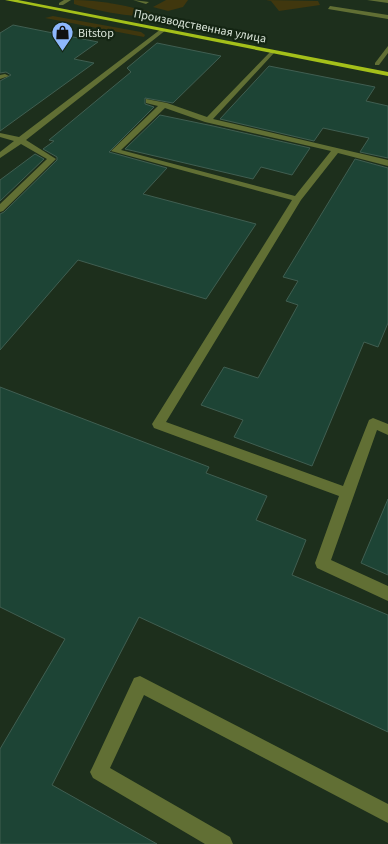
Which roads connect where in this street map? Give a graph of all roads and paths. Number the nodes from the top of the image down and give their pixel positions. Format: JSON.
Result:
{"nodes":[{"id":1,"x":8,"y":0,"type":"edge"},
{"id":2,"x":41,"y":0,"type":"edge"},
{"id":3,"x":136,"y":0,"type":"edge"},
{"id":4,"x":370,"y":0,"type":"edge"},
{"id":5,"x":388,"y":0,"type":"edge"},
{"id":6,"x":64,"y":2,"type":"edge"},
{"id":7,"x":146,"y":2,"type":"dead end"},
{"id":8,"x":330,"y":8,"type":"dead end"},
{"id":9,"x":388,"y":17,"type":"edge"},
{"id":10,"x":163,"y":30,"type":"junction"},
{"id":11,"x":388,"y":48,"type":"edge"},
{"id":12,"x":272,"y":52,"type":"junction"},
{"id":13,"x":377,"y":64,"type":"junction"},
{"id":14,"x":388,"y":66,"type":"edge"},
{"id":15,"x":388,"y":74,"type":"edge"},
{"id":16,"x":149,"y":101,"type":"dead end"},
{"id":17,"x":164,"y":104,"type":"junction"},
{"id":18,"x":208,"y":120,"type":"junction"},
{"id":19,"x":0,"y":135,"type":"edge"},
{"id":20,"x":20,"y":140,"type":"junction"},
{"id":21,"x":336,"y":150,"type":"junction"},
{"id":22,"x":0,"y":156,"type":"edge"},
{"id":23,"x":388,"y":163,"type":"edge"},
{"id":24,"x":297,"y":199,"type":"junction"},
{"id":25,"x":0,"y":209,"type":"edge"},
{"id":26,"x":388,"y":430,"type":"edge"},
{"id":27,"x":347,"y":494,"type":"junction"},
{"id":28,"x":388,"y":594,"type":"edge"},
{"id":29,"x":388,"y":814,"type":"edge"},
{"id":30,"x":224,"y":844,"type":"edge"}],
"edges":[{"from":1,"to":10,"type":"highway","name":"Производственная улица"},
{"from":2,"to":6,"type":"highway","name":"Производственная улица"},
{"from":3,"to":7,"type":"street"},
{"from":4,"to":5,"type":"street"},
{"from":6,"to":13,"type":"highway","name":"Производственная улица"},
{"from":8,"to":9,"type":"street"},
{"from":10,"to":12,"type":"highway","name":"Производственная улица"},
{"from":10,"to":20,"type":"street"},
{"from":11,"to":13,"type":"street"},
{"from":12,"to":15,"type":"highway","name":"Производственная улица"},
{"from":12,"to":18,"type":"street"},
{"from":13,"to":14,"type":"highway","name":"Производственная улица"},
{"from":16,"to":17,"type":"street"},
{"from":17,"to":18,"type":"street"},
{"from":17,"to":24,"type":"street"},
{"from":18,"to":21,"type":"street"},
{"from":19,"to":20,"type":"street"},
{"from":20,"to":22,"type":"street"},
{"from":20,"to":25,"type":"street"},
{"from":21,"to":23,"type":"street"},
{"from":21,"to":24,"type":"street"},
{"from":24,"to":27,"type":"street"},
{"from":26,"to":27,"type":"street"},
{"from":27,"to":28,"type":"street"},
{"from":29,"to":30,"type":"street"}]}
